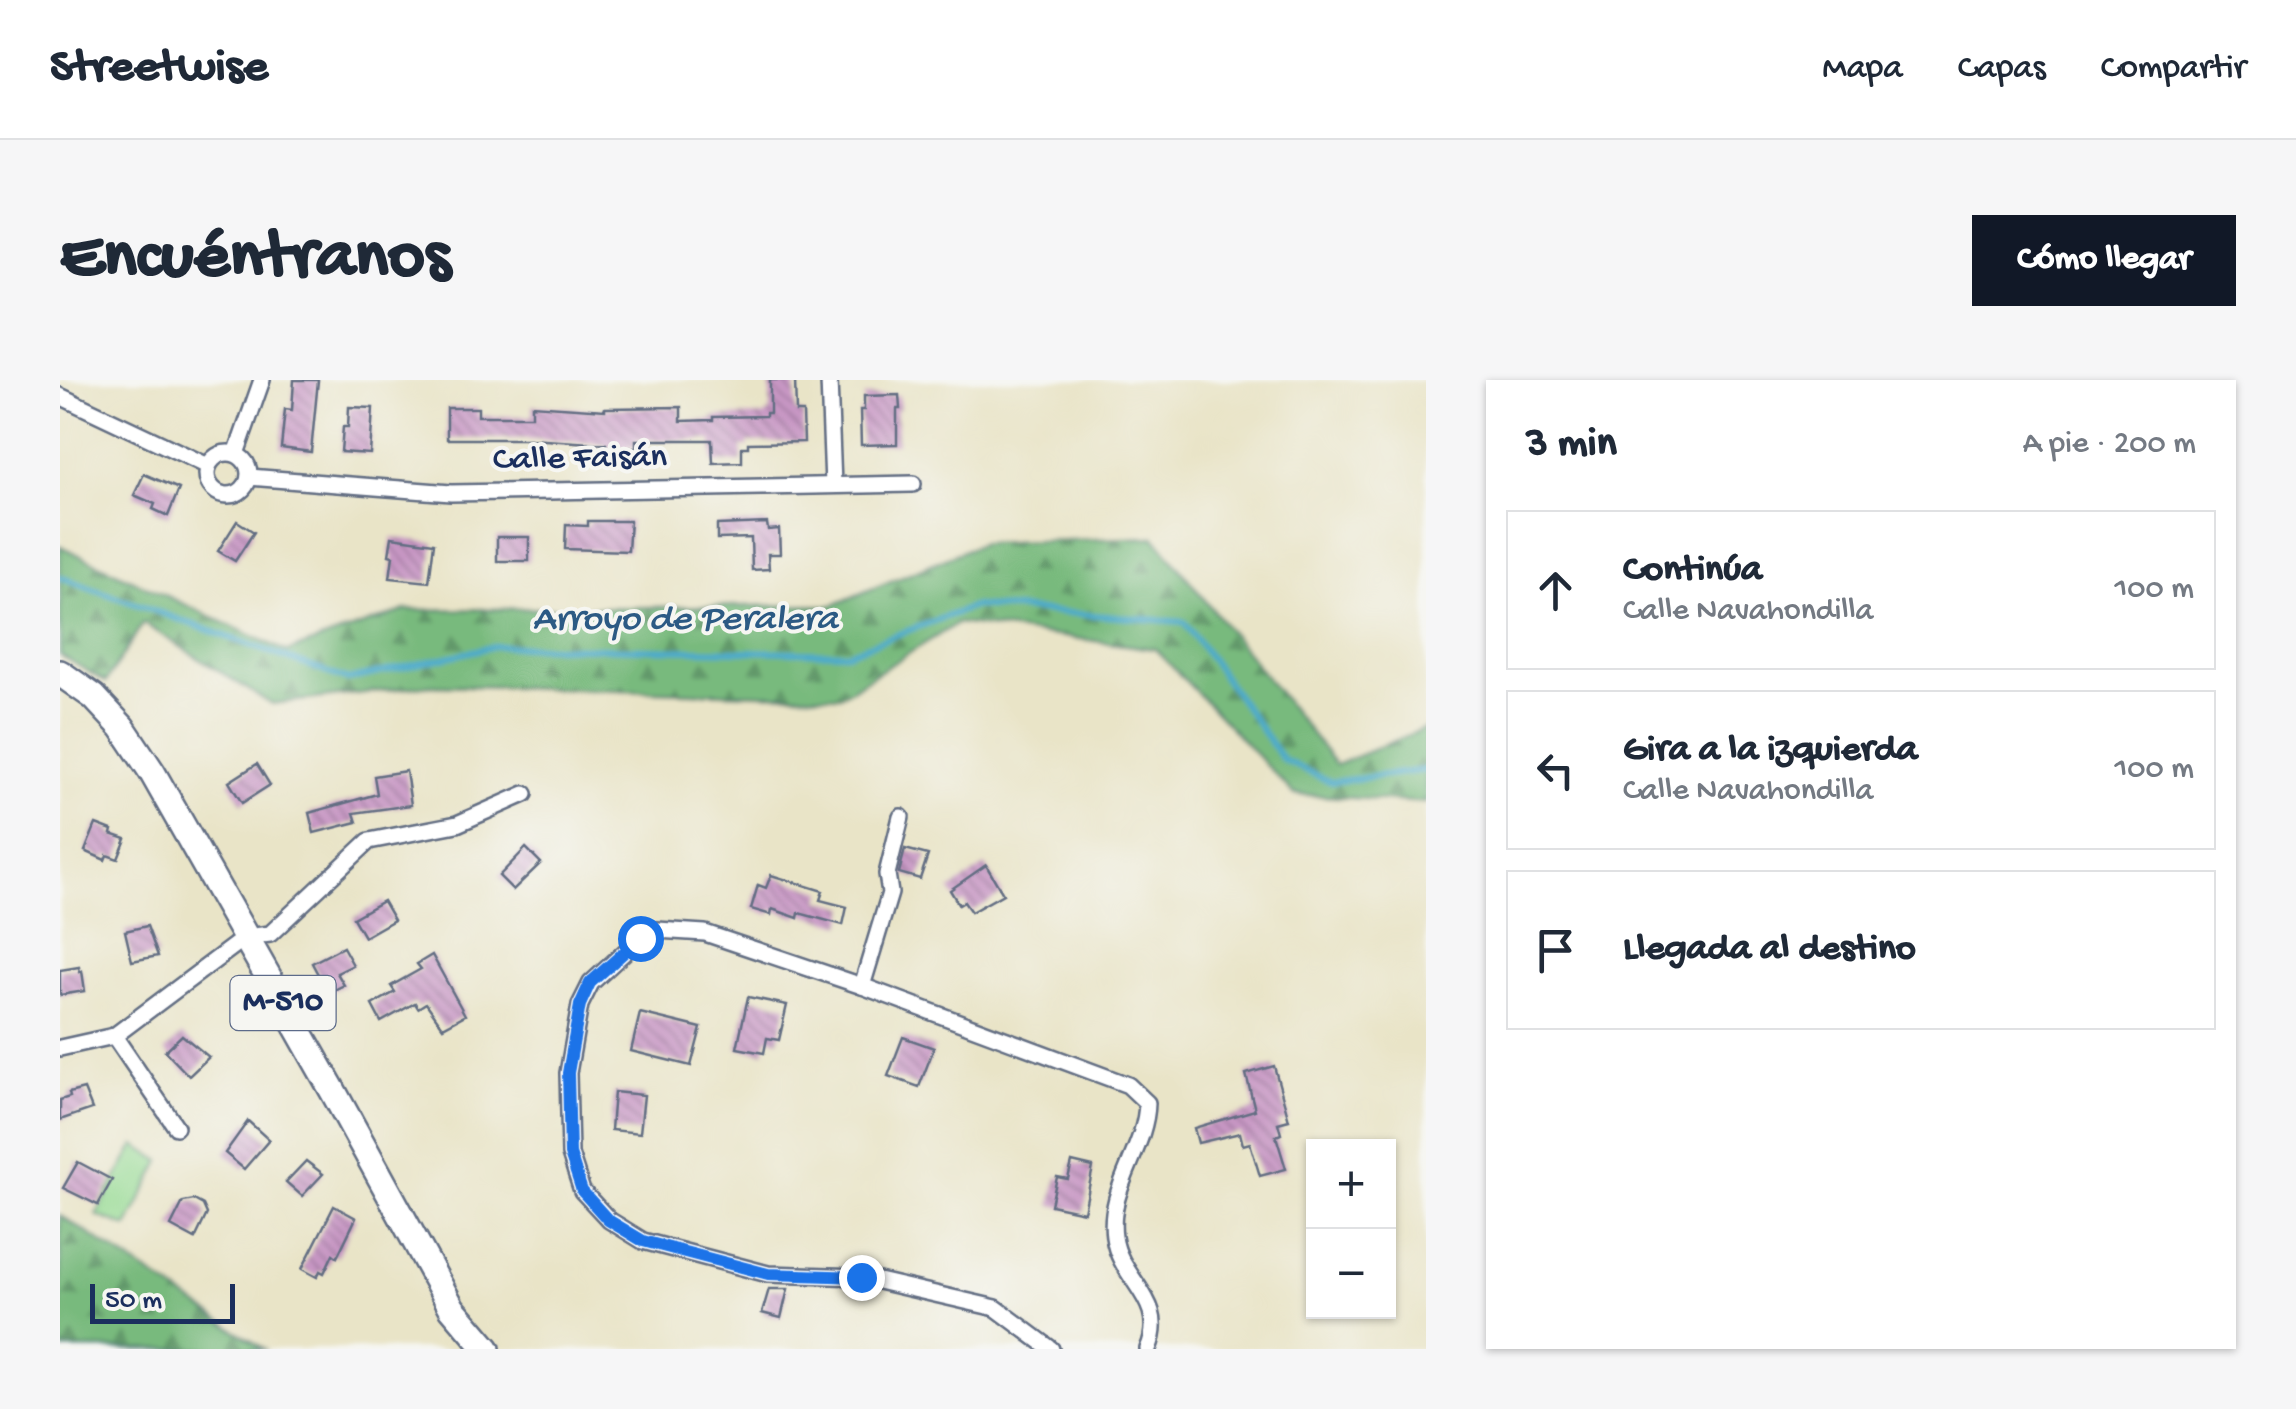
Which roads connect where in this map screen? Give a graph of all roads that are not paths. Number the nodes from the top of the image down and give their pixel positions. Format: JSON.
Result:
{"nodes":[{"id":1,"x":262,"y":380,"type":"edge"},
{"id":2,"x":829,"y":380,"type":"edge"},
{"id":3,"x":60,"y":396,"type":"edge"},
{"id":4,"x":236,"y":454,"type":"junction"},
{"id":5,"x":208,"y":466,"type":"junction"},
{"id":6,"x":249,"y":477,"type":"junction"},
{"id":7,"x":913,"y":484,"type":"dead end"},
{"id":8,"x":833,"y":485,"type":"junction"},
{"id":9,"x":60,"y":673,"type":"edge"},
{"id":10,"x":526,"y":794,"type":"dead end"},
{"id":11,"x":901,"y":817,"type":"dead end"},
{"id":12,"x":246,"y":937,"type":"junction"},
{"id":13,"x":862,"y":986,"type":"junction"},
{"id":14,"x":114,"y":1036,"type":"junction"},
{"id":15,"x":60,"y":1048,"type":"edge"},
{"id":16,"x":176,"y":1127,"type":"dead end"},
{"id":17,"x":481,"y":1347,"type":"edge"},
{"id":18,"x":1052,"y":1349,"type":"edge"},
{"id":19,"x":1148,"y":1349,"type":"edge"}],
"edges":[{"from":1,"to":4,"type":"street"},
{"from":2,"to":8,"type":"street"},
{"from":3,"to":5,"type":"street"},
{"from":4,"to":5,"type":"street"},
{"from":4,"to":6,"type":"street"},
{"from":5,"to":6,"type":"street"},
{"from":6,"to":8,"type":"street","name":"Calle Faisán"},
{"from":7,"to":8,"type":"street","name":"Calle Faisán"},
{"from":9,"to":12,"type":"main road","number":"M-510"},
{"from":10,"to":12,"type":"street"},
{"from":11,"to":13,"type":"street"},
{"from":12,"to":14,"type":"street"},
{"from":12,"to":17,"type":"main road","number":"M-510"},
{"from":13,"to":18,"type":"street"},
{"from":13,"to":19,"type":"street"},
{"from":14,"to":15,"type":"street"},
{"from":14,"to":16,"type":"street"}]}
